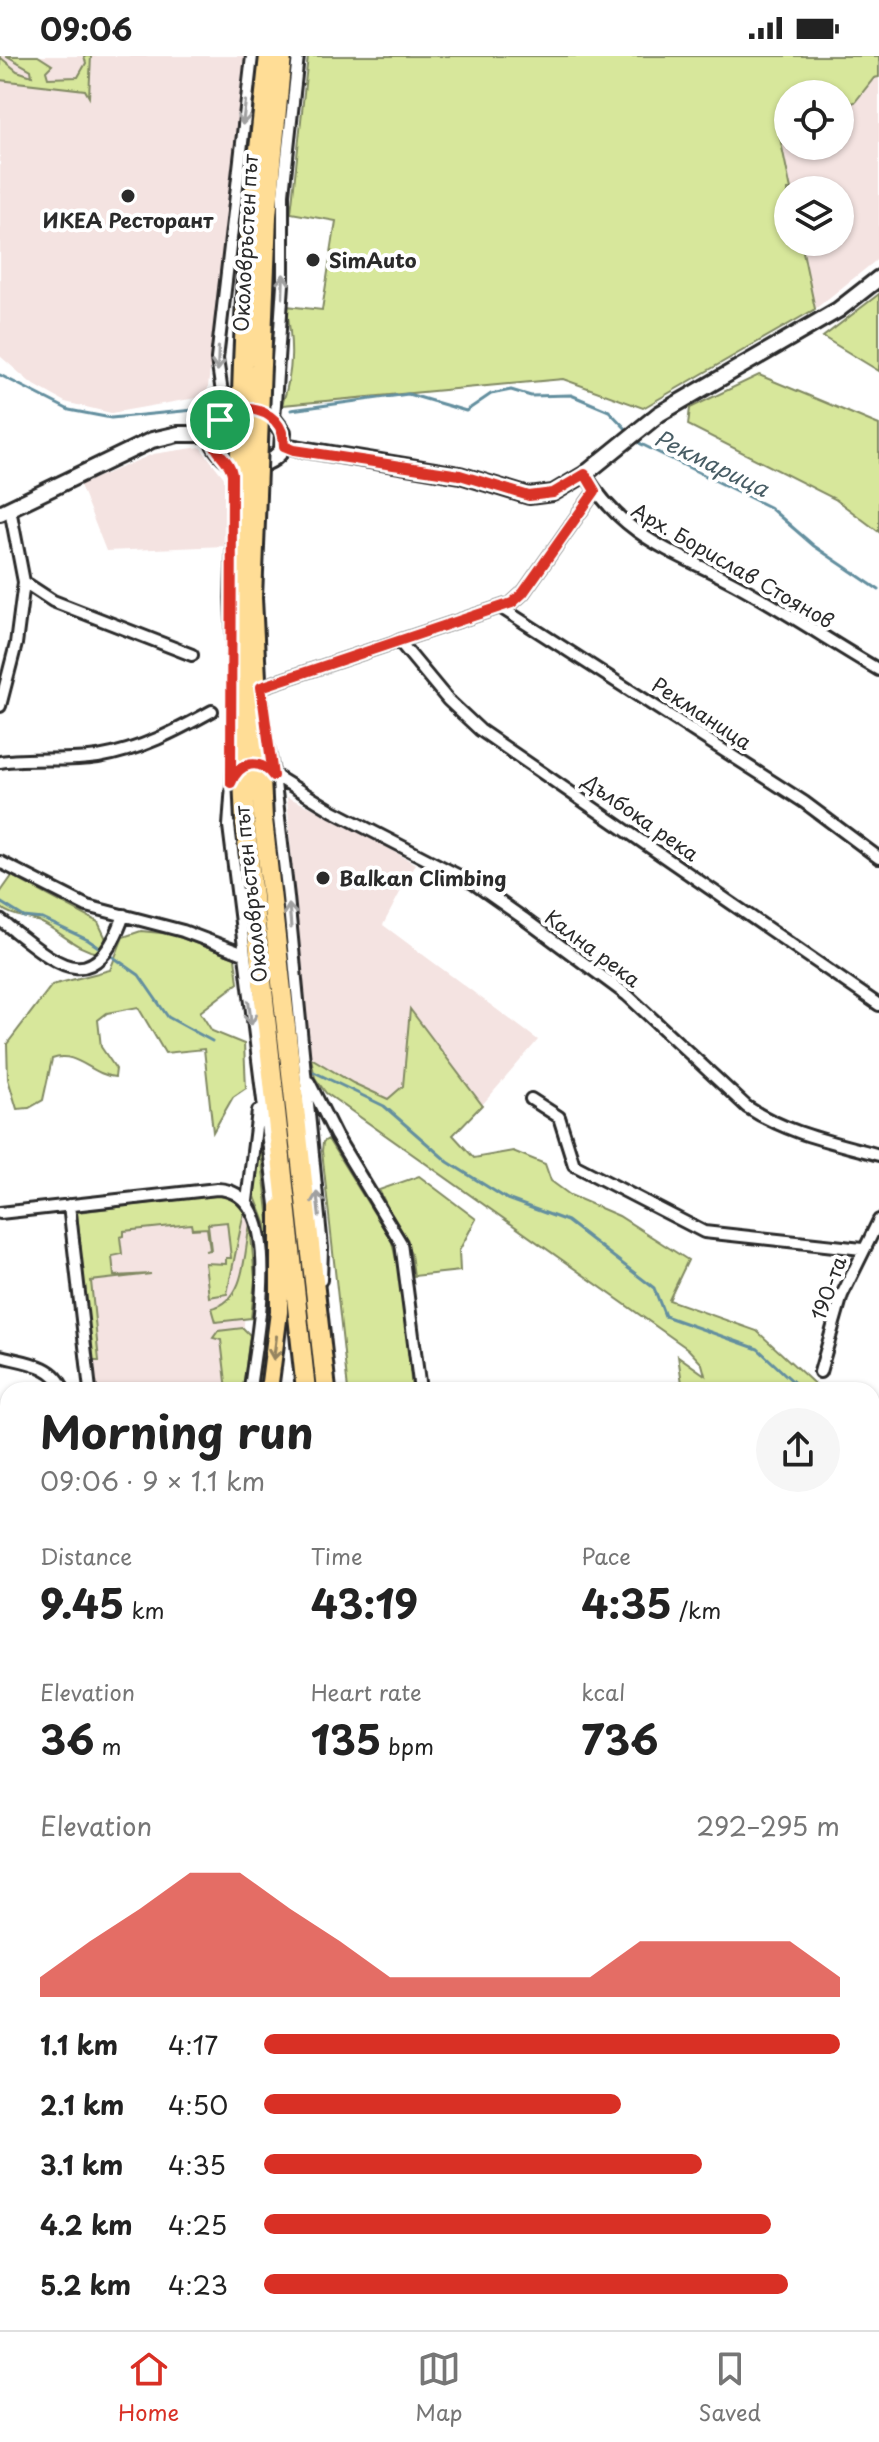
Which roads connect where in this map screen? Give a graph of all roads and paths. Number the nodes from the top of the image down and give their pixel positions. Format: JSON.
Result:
{"nodes":[{"id":1,"x":252,"y":56,"type":"edge"},
{"id":2,"x":258,"y":56,"type":"edge"},
{"id":3,"x":269,"y":56,"type":"edge"},
{"id":4,"x":282,"y":56,"type":"edge"},
{"id":5,"x":296,"y":56,"type":"edge"},
{"id":6,"x":257,"y":150,"type":"junction"},
{"id":7,"x":270,"y":174,"type":"junction"},
{"id":8,"x":879,"y":278,"type":"edge"},
{"id":9,"x":252,"y":364,"type":"junction"},
{"id":10,"x":274,"y":419,"type":"junction"},
{"id":11,"x":220,"y":420,"type":"junction"},
{"id":12,"x":213,"y":434,"type":"junction"},
{"id":13,"x":284,"y":446,"type":"junction"},
{"id":14,"x":226,"y":459,"type":"junction"},
{"id":15,"x":266,"y":463,"type":"junction"},
{"id":16,"x":585,"y":474,"type":"junction"},
{"id":17,"x":595,"y":491,"type":"junction"},
{"id":18,"x":5,"y":511,"type":"edge"},
{"id":19,"x":24,"y":582,"type":"junction"},
{"id":20,"x":500,"y":607,"type":"junction"},
{"id":21,"x":399,"y":641,"type":"junction"},
{"id":22,"x":192,"y":655,"type":"dead end"},
{"id":23,"x":879,"y":670,"type":"edge"},
{"id":24,"x":261,"y":687,"type":"junction"},
{"id":25,"x":0,"y":706,"type":"edge"},
{"id":26,"x":212,"y":711,"type":"dead end"},
{"id":27,"x":0,"y":762,"type":"edge"},
{"id":28,"x":273,"y":776,"type":"junction"},
{"id":29,"x":231,"y":783,"type":"junction"},
{"id":30,"x":254,"y":820,"type":"junction"},
{"id":31,"x":879,"y":858,"type":"edge"},
{"id":32,"x":0,"y":862,"type":"edge"},
{"id":33,"x":124,"y":915,"type":"junction"},
{"id":34,"x":0,"y":920,"type":"edge"},
{"id":35,"x":244,"y":954,"type":"junction"},
{"id":36,"x":879,"y":1005,"type":"edge"},
{"id":37,"x":306,"y":1077,"type":"junction"},
{"id":38,"x":268,"y":1095,"type":"junction"},
{"id":39,"x":531,"y":1099,"type":"dead end"},
{"id":40,"x":336,"y":1136,"type":"junction"},
{"id":41,"x":312,"y":1144,"type":"junction"},
{"id":42,"x":879,"y":1155,"type":"edge"},
{"id":43,"x":247,"y":1201,"type":"junction"},
{"id":44,"x":69,"y":1205,"type":"junction"},
{"id":45,"x":0,"y":1213,"type":"edge"},
{"id":46,"x":879,"y":1220,"type":"edge"},
{"id":47,"x":280,"y":1240,"type":"junction"},
{"id":48,"x":862,"y":1249,"type":"junction"},
{"id":49,"x":320,"y":1338,"type":"junction"},
{"id":50,"x":0,"y":1356,"type":"edge"},
{"id":51,"x":820,"y":1372,"type":"dead end"},
{"id":52,"x":61,"y":1382,"type":"edge"},
{"id":53,"x":89,"y":1382,"type":"edge"},
{"id":54,"x":251,"y":1382,"type":"edge"},
{"id":55,"x":270,"y":1382,"type":"edge"},
{"id":56,"x":304,"y":1382,"type":"edge"},
{"id":57,"x":304,"y":1382,"type":"edge"},
{"id":58,"x":325,"y":1382,"type":"edge"},
{"id":59,"x":419,"y":1382,"type":"edge"}],
"edges":[{"from":1,"to":11,"type":"street","one_way":true},
{"from":2,"to":6,"type":"highway"},
{"from":3,"to":6,"type":"highway","name":"Околовръстен път"},
{"from":4,"to":7,"type":"highway","name":"Околовръстен път"},
{"from":5,"to":7,"type":"highway"},
{"from":10,"to":5,"type":"street","one_way":true},
{"from":6,"to":9,"type":"highway","name":"Околовръстен път"},
{"from":7,"to":9,"type":"highway","name":"Околовръстен път"},
{"from":8,"to":16,"type":"main road"},
{"from":9,"to":30,"type":"highway","name":"Околовръстен път","bridge":true},
{"from":10,"to":11,"type":"main road"},
{"from":10,"to":13,"type":"main road"},
{"from":11,"to":12,"type":"main road"},
{"from":12,"to":14,"type":"main road"},
{"from":12,"to":18,"type":"main road"},
{"from":13,"to":15,"type":"main road"},
{"from":13,"to":16,"type":"main road"},
{"from":14,"to":15,"type":"main road"},
{"from":14,"to":29,"type":"street"},
{"from":15,"to":24,"type":"street"},
{"from":16,"to":17,"type":"street","name":"Арх. Борислав Стоянов"},
{"from":17,"to":20,"type":"street"},
{"from":17,"to":23,"type":"street","name":"Арх. Борислав Стоянов"},
{"from":18,"to":19,"type":"street"},
{"from":19,"to":22,"type":"street"},
{"from":19,"to":25,"type":"street"},
{"from":20,"to":21,"type":"street"},
{"from":20,"to":31,"type":"street","name":"Рекманица"},
{"from":21,"to":24,"type":"street"},
{"from":21,"to":36,"type":"street","name":"Дълбока река"},
{"from":24,"to":28,"type":"street"},
{"from":26,"to":27,"type":"street"},
{"from":28,"to":29,"type":"street","name":"Кална река"},
{"from":37,"to":28,"type":"street","one_way":true},
{"from":28,"to":42,"type":"street","name":"Кална река"},
{"from":29,"to":35,"type":"street"},
{"from":30,"to":38,"type":"highway","name":"Околовръстен път"},
{"from":30,"to":49,"type":"highway","name":"Околовръстен път"},
{"from":32,"to":33,"type":"street"},
{"from":33,"to":34,"type":"street"},
{"from":33,"to":35,"type":"street"},
{"from":35,"to":38,"type":"street","one_way":true},
{"from":37,"to":40,"type":"street"},
{"from":37,"to":41,"type":"street"},
{"from":38,"to":43,"type":"street"},
{"from":38,"to":47,"type":"main road"},
{"from":38,"to":56,"type":"highway","name":"Околовръстен път"},
{"from":39,"to":48,"type":"street"},
{"from":40,"to":41,"type":"street"},
{"from":40,"to":59,"type":"street"},
{"from":49,"to":41,"type":"street","one_way":true},
{"from":43,"to":44,"type":"street"},
{"from":43,"to":54,"type":"street"},
{"from":44,"to":45,"type":"street"},
{"from":44,"to":53,"type":"street"},
{"from":46,"to":48,"type":"street","name":"190-та"},
{"from":47,"to":55,"type":"main road","one_way":true},
{"from":47,"to":57,"type":"highway"},
{"from":48,"to":51,"type":"street","name":"190-та"},
{"from":49,"to":58,"type":"highway","name":"Околовръстен път"},
{"from":50,"to":52,"type":"street"}]}
